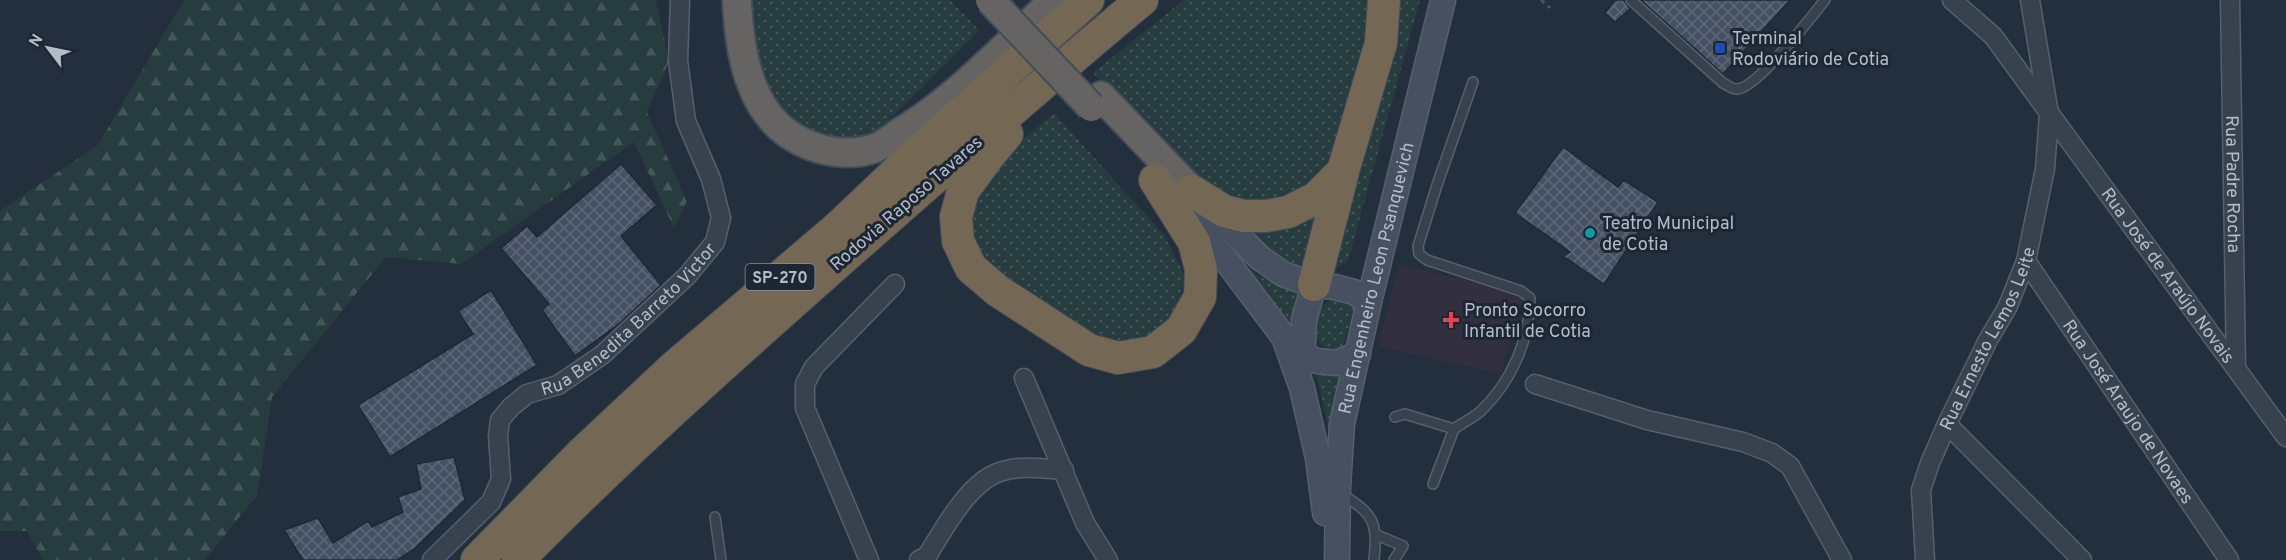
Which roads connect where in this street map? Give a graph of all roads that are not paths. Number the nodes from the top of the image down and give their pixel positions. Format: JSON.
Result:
{"nodes":[{"id":1,"x":680,"y":0,"type":"edge"},
{"id":2,"x":737,"y":0,"type":"edge"},
{"id":3,"x":990,"y":0,"type":"edge"},
{"id":4,"x":1009,"y":0,"type":"edge"},
{"id":5,"x":1054,"y":0,"type":"edge"},
{"id":6,"x":1088,"y":0,"type":"edge"},
{"id":7,"x":1142,"y":0,"type":"edge"},
{"id":8,"x":1384,"y":0,"type":"edge"},
{"id":9,"x":1443,"y":0,"type":"edge"},
{"id":10,"x":1631,"y":0,"type":"edge"},
{"id":11,"x":1825,"y":0,"type":"edge"},
{"id":12,"x":1952,"y":0,"type":"edge"},
{"id":13,"x":2030,"y":0,"type":"edge"},
{"id":14,"x":2230,"y":0,"type":"edge"},
{"id":15,"x":1053,"y":75,"type":"junction"},
{"id":16,"x":1473,"y":82,"type":"dead end"},
{"id":17,"x":1096,"y":102,"type":"junction"},
{"id":18,"x":2049,"y":114,"type":"junction"},
{"id":19,"x":928,"y":115,"type":"junction"},
{"id":20,"x":1343,"y":171,"type":"junction"},
{"id":21,"x":1155,"y":180,"type":"junction"},
{"id":22,"x":1192,"y":190,"type":"junction"},
{"id":23,"x":2026,"y":261,"type":"junction"},
{"id":24,"x":895,"y":284,"type":"dead end"},
{"id":25,"x":1314,"y":285,"type":"junction"},
{"id":26,"x":1369,"y":302,"type":"junction"},
{"id":27,"x":1283,"y":336,"type":"junction"},
{"id":28,"x":1301,"y":354,"type":"junction"},
{"id":29,"x":1358,"y":354,"type":"junction"},
{"id":30,"x":674,"y":367,"type":"junction"},
{"id":31,"x":2236,"y":368,"type":"junction"},
{"id":32,"x":1024,"y":378,"type":"dead end"},
{"id":33,"x":1535,"y":384,"type":"dead end"},
{"id":34,"x":1302,"y":388,"type":"junction"},
{"id":35,"x":1395,"y":417,"type":"dead end"},
{"id":36,"x":1947,"y":424,"type":"junction"},
{"id":37,"x":1454,"y":429,"type":"junction"},
{"id":38,"x":2286,"y":437,"type":"edge"},
{"id":39,"x":581,"y":454,"type":"junction"},
{"id":40,"x":1064,"y":470,"type":"junction"},
{"id":41,"x":1433,"y":484,"type":"dead end"},
{"id":42,"x":1338,"y":492,"type":"junction"},
{"id":43,"x":715,"y":517,"type":"dead end"},
{"id":44,"x":1377,"y":535,"type":"junction"},
{"id":45,"x":925,"y":559,"type":"edge"},
{"id":46,"x":432,"y":560,"type":"edge"},
{"id":47,"x":455,"y":560,"type":"edge"},
{"id":48,"x":477,"y":560,"type":"edge"},
{"id":49,"x":518,"y":560,"type":"edge"},
{"id":50,"x":721,"y":560,"type":"edge"},
{"id":51,"x":869,"y":560,"type":"edge"},
{"id":52,"x":1108,"y":560,"type":"edge"},
{"id":53,"x":1331,"y":560,"type":"edge"},
{"id":54,"x":1337,"y":560,"type":"edge"},
{"id":55,"x":1374,"y":560,"type":"edge"},
{"id":56,"x":1394,"y":560,"type":"edge"},
{"id":57,"x":1842,"y":560,"type":"edge"},
{"id":58,"x":1925,"y":560,"type":"edge"},
{"id":59,"x":2082,"y":560,"type":"edge"},
{"id":60,"x":2229,"y":560,"type":"edge"}],
"edges":[{"from":1,"to":46,"type":"street","name":"Rua Benedita Barreto Victor"},
{"from":2,"to":19,"type":"highway"},
{"from":3,"to":17,"type":"highway","bridge":true},
{"from":4,"to":17,"type":"highway"},
{"from":5,"to":19,"type":"highway"},
{"from":6,"to":30,"type":"highway","name":"Rodovia Raposo Tavares","number":"SP-270"},
{"from":7,"to":15,"type":"highway","name":"Rodovia Raposo Tavares","number":"SP-270"},
{"from":8,"to":20,"type":"highway"},
{"from":9,"to":26,"type":"main road","name":"Rua Engenheiro Leon Psanquevich"},
{"from":10,"to":11,"type":"lane"},
{"from":12,"to":18,"type":"street","name":"Rua José de Araújo Novais"},
{"from":13,"to":18,"type":"street"},
{"from":14,"to":31,"type":"street","name":"Rua Padre Rocha"},
{"from":15,"to":21,"type":"highway"},
{"from":15,"to":49,"type":"highway","name":"Rodovia Raposo Tavares","number":"SP-270"},
{"from":16,"to":37,"type":"lane"},
{"from":17,"to":21,"type":"highway"},
{"from":17,"to":22,"type":"highway"},
{"from":18,"to":23,"type":"street","name":"Rua Ernesto Lemos Leite"},
{"from":18,"to":31,"type":"street","name":"Rua José de Araújo Novais"},
{"from":19,"to":30,"type":"highway"},
{"from":20,"to":22,"type":"highway"},
{"from":20,"to":25,"type":"highway"},
{"from":21,"to":27,"type":"main road"},
{"from":22,"to":25,"type":"main road"},
{"from":23,"to":36,"type":"street","name":"Rua Ernesto Lemos Leite"},
{"from":23,"to":60,"type":"street","name":"Rua José Araujo de Novaes"},
{"from":24,"to":51,"type":"street"},
{"from":25,"to":26,"type":"main road"},
{"from":25,"to":28,"type":"main road"},
{"from":26,"to":29,"type":"main road","name":"Rua Engenheiro Leon Psanquevich"},
{"from":27,"to":28,"type":"main road"},
{"from":27,"to":34,"type":"main road"},
{"from":28,"to":29,"type":"main road"},
{"from":28,"to":34,"type":"main road"},
{"from":29,"to":42,"type":"main road","name":"Rua Engenheiro Leon Psanquevich"},
{"from":30,"to":39,"type":"highway","name":"Rodovia Raposo Tavares","number":"SP-270"},
{"from":31,"to":38,"type":"street","name":"Rua José de Araújo Novais"},
{"from":32,"to":40,"type":"street"},
{"from":33,"to":57,"type":"street"},
{"from":34,"to":53,"type":"main road","name":"Rua Engenheiro Leon Psanquevich"},
{"from":35,"to":37,"type":"lane"},
{"from":36,"to":58,"type":"street","name":"Rua Ernesto Lemos Leite"},
{"from":36,"to":59,"type":"street"},
{"from":37,"to":41,"type":"lane"},
{"from":39,"to":47,"type":"highway"},
{"from":39,"to":48,"type":"highway","name":"Rodovia Raposo Tavares","number":"SP-270"},
{"from":40,"to":45,"type":"street"},
{"from":40,"to":52,"type":"street"},
{"from":42,"to":44,"type":"lane"},
{"from":42,"to":54,"type":"main road","name":"Rua Engenheiro Leon Psanquevich"},
{"from":43,"to":50,"type":"lane"},
{"from":44,"to":55,"type":"lane"},
{"from":44,"to":56,"type":"lane"}]}
